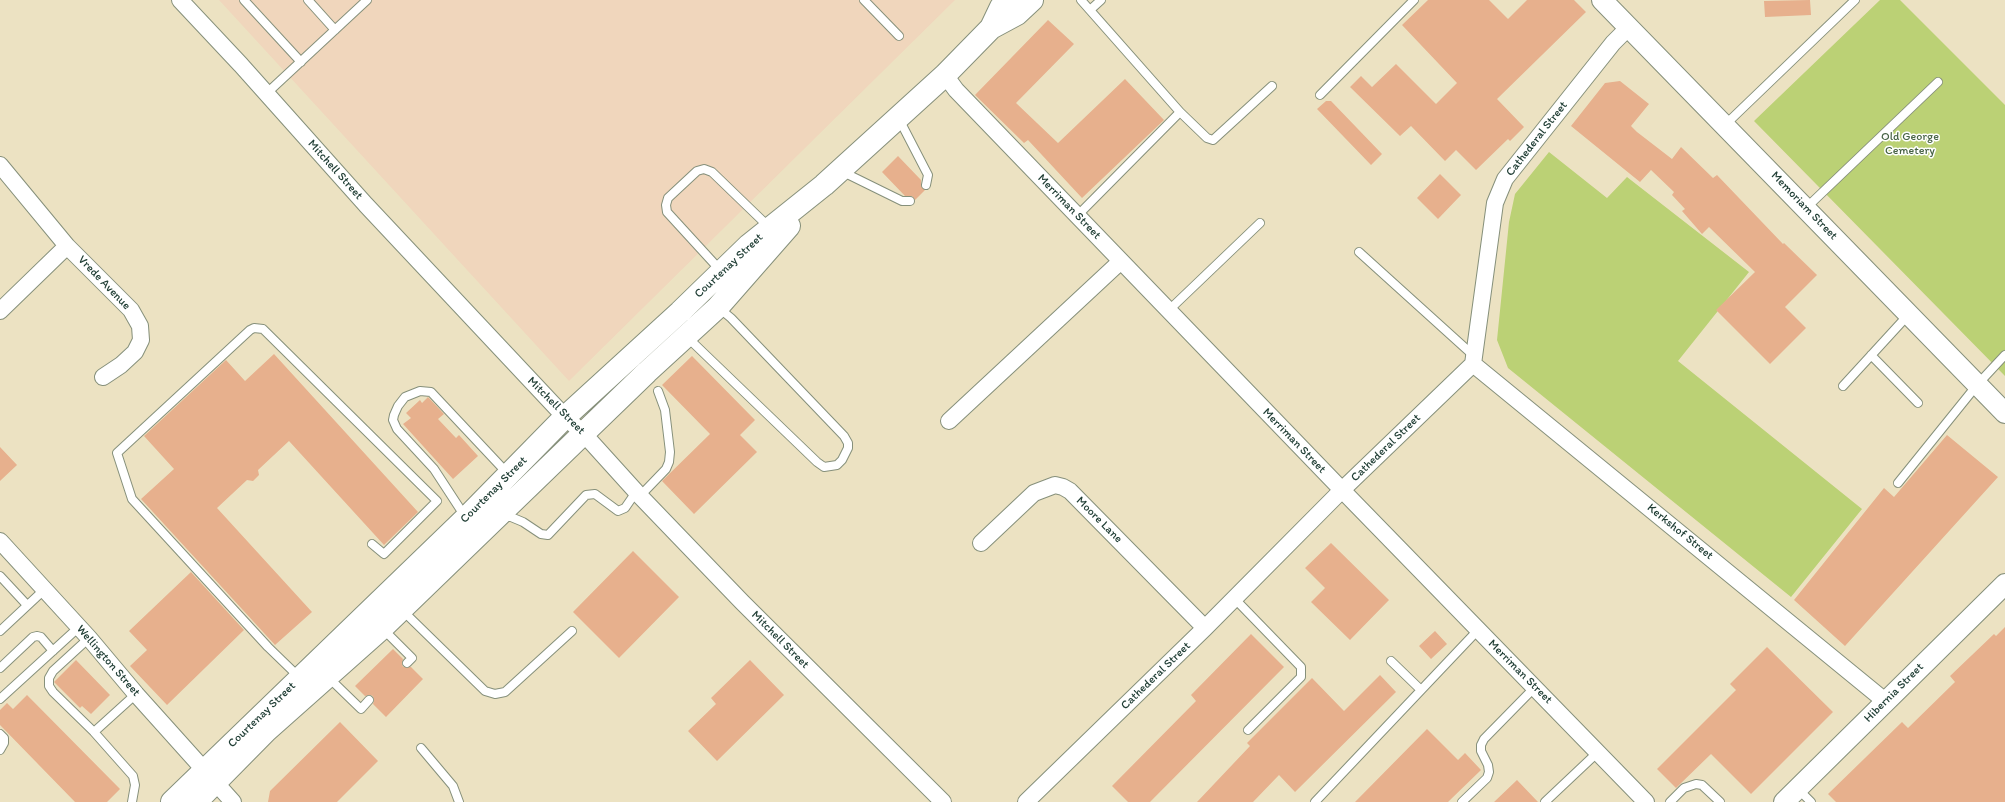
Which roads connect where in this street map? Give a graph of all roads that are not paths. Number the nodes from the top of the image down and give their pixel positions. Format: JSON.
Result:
{"nodes":[{"id":1,"x":180,"y":0,"type":"edge"},
{"id":2,"x":244,"y":0,"type":"edge"},
{"id":3,"x":308,"y":0,"type":"edge"},
{"id":4,"x":367,"y":0,"type":"edge"},
{"id":5,"x":864,"y":0,"type":"edge"},
{"id":6,"x":1008,"y":0,"type":"edge"},
{"id":7,"x":1032,"y":0,"type":"edge"},
{"id":8,"x":1081,"y":0,"type":"edge"},
{"id":9,"x":1101,"y":0,"type":"edge"},
{"id":10,"x":1414,"y":0,"type":"edge"},
{"id":11,"x":1602,"y":0,"type":"edge"},
{"id":12,"x":1855,"y":0,"type":"edge"},
{"id":13,"x":1090,"y":10,"type":"junction"},
{"id":14,"x":1629,"y":27,"type":"junction"},
{"id":15,"x":991,"y":28,"type":"junction"},
{"id":16,"x":335,"y":30,"type":"junction"},
{"id":17,"x":899,"y":36,"type":"dead end"},
{"id":18,"x":301,"y":62,"type":"junction"},
{"id":19,"x":945,"y":75,"type":"junction"},
{"id":20,"x":1938,"y":82,"type":"dead end"},
{"id":21,"x":1272,"y":86,"type":"dead end"},
{"id":22,"x":267,"y":93,"type":"junction"},
{"id":23,"x":1320,"y":95,"type":"dead end"},
{"id":24,"x":1180,"y":112,"type":"junction"},
{"id":25,"x":898,"y":118,"type":"junction"},
{"id":26,"x":1724,"y":125,"type":"junction"},
{"id":27,"x":0,"y":165,"type":"edge"},
{"id":28,"x":840,"y":170,"type":"junction"},
{"id":29,"x":824,"y":185,"type":"junction"},
{"id":30,"x":926,"y":185,"type":"dead end"},
{"id":31,"x":910,"y":201,"type":"dead end"},
{"id":32,"x":1806,"y":208,"type":"junction"},
{"id":33,"x":1077,"y":216,"type":"junction"},
{"id":34,"x":1260,"y":223,"type":"dead end"},
{"id":35,"x":770,"y":228,"type":"junction"},
{"id":36,"x":67,"y":246,"type":"junction"},
{"id":37,"x":1359,"y":252,"type":"dead end"},
{"id":38,"x":1121,"y":261,"type":"junction"},
{"id":39,"x":721,"y":272,"type":"junction"},
{"id":40,"x":718,"y":307,"type":"junction"},
{"id":41,"x":0,"y":311,"type":"edge"},
{"id":42,"x":1168,"y":311,"type":"junction"},
{"id":43,"x":1909,"y":314,"type":"junction"},
{"id":44,"x":686,"y":336,"type":"junction"},
{"id":45,"x":1871,"y":355,"type":"junction"},
{"id":46,"x":2005,"y":355,"type":"edge"},
{"id":47,"x":1474,"y":360,"type":"junction"},
{"id":48,"x":103,"y":377,"type":"dead end"},
{"id":49,"x":1977,"y":385,"type":"junction"},
{"id":50,"x":1844,"y":386,"type":"dead end"},
{"id":51,"x":658,"y":391,"type":"dead end"},
{"id":52,"x":1918,"y":403,"type":"dead end"},
{"id":53,"x":2005,"y":413,"type":"edge"},
{"id":54,"x":565,"y":417,"type":"junction"},
{"id":55,"x":949,"y":421,"type":"dead end"},
{"id":56,"x":583,"y":433,"type":"junction"},
{"id":57,"x":510,"y":475,"type":"junction"},
{"id":58,"x":1898,"y":483,"type":"dead end"},
{"id":59,"x":1342,"y":490,"type":"junction"},
{"id":60,"x":638,"y":494,"type":"junction"},
{"id":61,"x":497,"y":517,"type":"junction"},
{"id":62,"x":466,"y":518,"type":"junction"},
{"id":63,"x":0,"y":542,"type":"edge"},
{"id":64,"x":981,"y":543,"type":"dead end"},
{"id":65,"x":372,"y":544,"type":"dead end"},
{"id":66,"x":0,"y":576,"type":"edge"},
{"id":67,"x":2005,"y":584,"type":"edge"},
{"id":68,"x":45,"y":589,"type":"junction"},
{"id":69,"x":1234,"y":598,"type":"junction"},
{"id":70,"x":27,"y":605,"type":"junction"},
{"id":71,"x":401,"y":610,"type":"junction"},
{"id":72,"x":382,"y":628,"type":"junction"},
{"id":73,"x":1205,"y":628,"type":"junction"},
{"id":74,"x":1478,"y":630,"type":"junction"},
{"id":75,"x":0,"y":631,"type":"edge"},
{"id":76,"x":572,"y":631,"type":"dead end"},
{"id":77,"x":84,"y":632,"type":"junction"},
{"id":78,"x":53,"y":651,"type":"junction"},
{"id":79,"x":1390,"y":661,"type":"dead end"},
{"id":80,"x":407,"y":663,"type":"dead end"},
{"id":81,"x":0,"y":668,"type":"edge"},
{"id":82,"x":328,"y":677,"type":"junction"},
{"id":83,"x":300,"y":678,"type":"junction"},
{"id":84,"x":1535,"y":687,"type":"junction"},
{"id":85,"x":1421,"y":690,"type":"junction"},
{"id":86,"x":136,"y":694,"type":"junction"},
{"id":87,"x":0,"y":699,"type":"edge"},
{"id":88,"x":369,"y":700,"type":"dead end"},
{"id":89,"x":1885,"y":701,"type":"junction"},
{"id":90,"x":1248,"y":730,"type":"dead end"},
{"id":91,"x":94,"y":732,"type":"junction"},
{"id":92,"x":0,"y":734,"type":"edge"},
{"id":93,"x":421,"y":748,"type":"dead end"},
{"id":94,"x":0,"y":750,"type":"edge"},
{"id":95,"x":1598,"y":752,"type":"junction"},
{"id":96,"x":210,"y":776,"type":"junction"},
{"id":97,"x":1797,"y":798,"type":"edge"},
{"id":98,"x":132,"y":802,"type":"edge"},
{"id":99,"x":172,"y":802,"type":"edge"},
{"id":100,"x":196,"y":802,"type":"edge"},
{"id":101,"x":233,"y":802,"type":"edge"},
{"id":102,"x":459,"y":802,"type":"edge"},
{"id":103,"x":943,"y":802,"type":"edge"},
{"id":104,"x":1026,"y":802,"type":"edge"},
{"id":105,"x":1315,"y":802,"type":"edge"},
{"id":106,"x":1462,"y":802,"type":"edge"},
{"id":107,"x":1545,"y":802,"type":"edge"},
{"id":108,"x":1646,"y":802,"type":"edge"},
{"id":109,"x":1670,"y":802,"type":"edge"},
{"id":110,"x":1720,"y":802,"type":"edge"}],
"edges":[{"from":1,"to":22,"type":"street","name":"Mitchell Street"},
{"from":2,"to":18,"type":"lane"},
{"from":3,"to":16,"type":"lane"},
{"from":4,"to":16,"type":"lane"},
{"from":5,"to":17,"type":"lane"},
{"from":6,"to":15,"type":"highway","name":"Courtenay Street"},
{"from":7,"to":15,"type":"highway","name":"Courtenay Street"},
{"from":8,"to":13,"type":"lane"},
{"from":9,"to":13,"type":"lane"},
{"from":10,"to":23,"type":"lane"},
{"from":11,"to":14,"type":"street","name":"Memoriam Street"},
{"from":12,"to":26,"type":"lane"},
{"from":13,"to":24,"type":"lane"},
{"from":14,"to":26,"type":"street","name":"Memoriam Street"},
{"from":14,"to":47,"type":"street","name":"Cathederal Street"},
{"from":15,"to":19,"type":"highway","name":"Courtenay Street"},
{"from":16,"to":18,"type":"lane"},
{"from":18,"to":22,"type":"lane"},
{"from":19,"to":25,"type":"highway","name":"Courtenay Street"},
{"from":19,"to":33,"type":"street","name":"Merriman Street"},
{"from":20,"to":32,"type":"lane"},
{"from":21,"to":24,"type":"lane"},
{"from":22,"to":54,"type":"street","name":"Mitchell Street"},
{"from":24,"to":33,"type":"lane"},
{"from":25,"to":28,"type":"highway","name":"Courtenay Street"},
{"from":25,"to":30,"type":"lane"},
{"from":26,"to":32,"type":"street","name":"Memoriam Street"},
{"from":27,"to":36,"type":"street","name":"Vrede Avenue"},
{"from":28,"to":29,"type":"highway","name":"Courtenay Street"},
{"from":28,"to":31,"type":"lane"},
{"from":29,"to":35,"type":"highway","name":"Courtenay Street"},
{"from":29,"to":40,"type":"highway","name":"Courtenay Street"},
{"from":32,"to":43,"type":"street","name":"Memoriam Street"},
{"from":33,"to":38,"type":"street","name":"Merriman Street"},
{"from":34,"to":42,"type":"lane"},
{"from":35,"to":39,"type":"highway","name":"Courtenay Street"},
{"from":35,"to":39,"type":"lane"},
{"from":36,"to":41,"type":"street","name":"Vrede Avenue"},
{"from":36,"to":48,"type":"street","name":"Vrede Avenue"},
{"from":37,"to":47,"type":"lane"},
{"from":38,"to":42,"type":"street","name":"Merriman Street"},
{"from":38,"to":55,"type":"street"},
{"from":39,"to":54,"type":"highway","name":"Courtenay Street"},
{"from":40,"to":44,"type":"highway","name":"Courtenay Street"},
{"from":40,"to":44,"type":"lane"},
{"from":42,"to":59,"type":"street","name":"Merriman Street"},
{"from":43,"to":45,"type":"lane"},
{"from":43,"to":49,"type":"street","name":"Memoriam Street"},
{"from":44,"to":56,"type":"highway","name":"Courtenay Street"},
{"from":45,"to":50,"type":"lane"},
{"from":45,"to":52,"type":"lane"},
{"from":46,"to":49,"type":"lane"},
{"from":47,"to":59,"type":"street","name":"Cathederal Street"},
{"from":47,"to":89,"type":"street","name":"Kerkshof Street"},
{"from":49,"to":53,"type":"street","name":"Memoriam Street"},
{"from":49,"to":58,"type":"lane"},
{"from":51,"to":60,"type":"lane"},
{"from":54,"to":56,"type":"street","name":"Mitchell Street"},
{"from":54,"to":57,"type":"highway","name":"Courtenay Street"},
{"from":56,"to":60,"type":"street","name":"Mitchell Street"},
{"from":56,"to":61,"type":"highway","name":"Courtenay Street"},
{"from":57,"to":62,"type":"highway","name":"Courtenay Street"},
{"from":57,"to":62,"type":"lane"},
{"from":59,"to":69,"type":"street","name":"Cathederal Street"},
{"from":59,"to":74,"type":"street","name":"Merriman Street"},
{"from":60,"to":61,"type":"lane"},
{"from":60,"to":103,"type":"street","name":"Mitchell Street"},
{"from":61,"to":71,"type":"highway","name":"Courtenay Street"},
{"from":62,"to":83,"type":"highway","name":"Courtenay Street"},
{"from":63,"to":68,"type":"street","name":"Wellington Street"},
{"from":64,"to":73,"type":"street","name":"Moore Lane"},
{"from":65,"to":83,"type":"lane"},
{"from":66,"to":70,"type":"lane"},
{"from":67,"to":89,"type":"street","name":"Hibernia Street"},
{"from":68,"to":70,"type":"lane"},
{"from":68,"to":77,"type":"street","name":"Wellington Street"},
{"from":69,"to":73,"type":"street","name":"Cathederal Street"},
{"from":69,"to":90,"type":"lane"},
{"from":70,"to":75,"type":"lane"},
{"from":71,"to":72,"type":"highway","name":"Courtenay Street"},
{"from":71,"to":76,"type":"lane"},
{"from":72,"to":80,"type":"lane"},
{"from":72,"to":82,"type":"highway","name":"Courtenay Street"},
{"from":73,"to":104,"type":"street","name":"Cathederal Street"},
{"from":74,"to":84,"type":"street","name":"Merriman Street"},
{"from":74,"to":85,"type":"lane"},
{"from":77,"to":78,"type":"lane"},
{"from":77,"to":86,"type":"street","name":"Wellington Street"},
{"from":77,"to":91,"type":"lane"},
{"from":78,"to":81,"type":"lane"},
{"from":78,"to":87,"type":"lane"},
{"from":79,"to":85,"type":"lane"},
{"from":82,"to":88,"type":"lane"},
{"from":82,"to":96,"type":"highway","name":"Courtenay Street"},
{"from":83,"to":96,"type":"highway","name":"Courtenay Street"},
{"from":84,"to":95,"type":"street","name":"Merriman Street"},
{"from":84,"to":106,"type":"lane"},
{"from":85,"to":105,"type":"lane"},
{"from":86,"to":91,"type":"lane"},
{"from":86,"to":96,"type":"street","name":"Wellington Street"},
{"from":89,"to":97,"type":"street","name":"Hibernia Street"},
{"from":91,"to":98,"type":"lane"},
{"from":92,"to":94,"type":"lane"},
{"from":93,"to":102,"type":"lane"},
{"from":95,"to":107,"type":"lane"},
{"from":95,"to":108,"type":"street","name":"Merriman Street"},
{"from":96,"to":99,"type":"highway","name":"Courtenay Street"},
{"from":96,"to":100,"type":"highway","name":"Courtenay Street"},
{"from":96,"to":101,"type":"street","name":"Wellington Street"},
{"from":109,"to":110,"type":"lane"}]}
